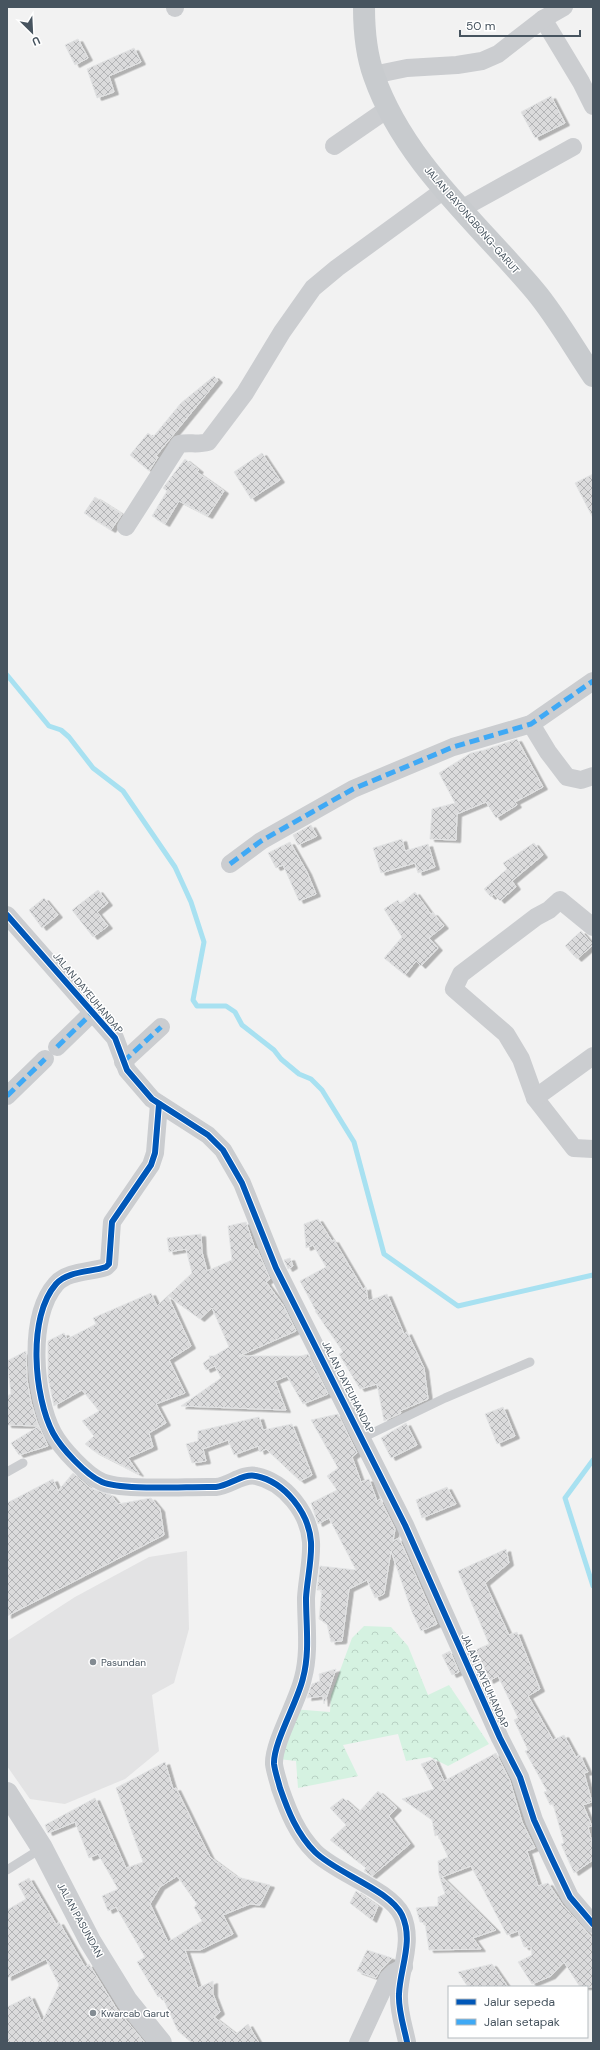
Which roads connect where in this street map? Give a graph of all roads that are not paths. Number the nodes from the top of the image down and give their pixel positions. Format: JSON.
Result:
{"nodes":[{"id":1,"x":364,"y":7,"type":"edge"},
{"id":2,"x":564,"y":7,"type":"edge"},
{"id":3,"x":543,"y":19,"type":"junction"},
{"id":4,"x":374,"y":75,"type":"junction"},
{"id":5,"x":593,"y":106,"type":"edge"},
{"id":6,"x":389,"y":108,"type":"junction"},
{"id":7,"x":334,"y":146,"type":"dead end"},
{"id":8,"x":573,"y":147,"type":"dead end"},
{"id":9,"x":444,"y":190,"type":"junction"},
{"id":10,"x":461,"y":210,"type":"junction"},
{"id":11,"x":593,"y":376,"type":"edge"},
{"id":12,"x":126,"y":527,"type":"dead end"},
{"id":13,"x":593,"y":681,"type":"edge"},
{"id":14,"x":531,"y":724,"type":"junction"},
{"id":15,"x":593,"y":776,"type":"edge"},
{"id":16,"x":230,"y":864,"type":"dead end"},
{"id":17,"x":7,"y":915,"type":"edge"},
{"id":18,"x":593,"y":927,"type":"edge"},
{"id":19,"x":93,"y":1012,"type":"junction"},
{"id":20,"x":161,"y":1027,"type":"dead end"},
{"id":21,"x":593,"y":1056,"type":"edge"},
{"id":22,"x":125,"y":1066,"type":"junction"},
{"id":23,"x":7,"y":1096,"type":"edge"},
{"id":24,"x":535,"y":1098,"type":"junction"},
{"id":25,"x":156,"y":1102,"type":"junction"},
{"id":26,"x":593,"y":1149,"type":"edge"},
{"id":27,"x":530,"y":1362,"type":"dead end"},
{"id":28,"x":362,"y":1438,"type":"junction"},
{"id":29,"x":23,"y":1463,"type":"dead end"},
{"id":30,"x":7,"y":1472,"type":"edge"},
{"id":31,"x":7,"y":1793,"type":"edge"},
{"id":32,"x":42,"y":1848,"type":"junction"},
{"id":33,"x":7,"y":1870,"type":"edge"},
{"id":34,"x":593,"y":1924,"type":"edge"},
{"id":35,"x":404,"y":1967,"type":"junction"},
{"id":36,"x":407,"y":2042,"type":"edge"},
{"id":37,"x":161,"y":2043,"type":"edge"},
{"id":38,"x":358,"y":2043,"type":"edge"}],
"edges":[{"from":1,"to":4,"type":"main road","name":"JALAN BAYONGBONG-GARUT"},
{"from":2,"to":3,"type":"street"},
{"from":3,"to":4,"type":"street"},
{"from":3,"to":5,"type":"street"},
{"from":4,"to":6,"type":"main road","name":"JALAN BAYONGBONG-GARUT"},
{"from":6,"to":7,"type":"street"},
{"from":6,"to":9,"type":"main road","name":"JALAN BAYONGBONG-GARUT"},
{"from":8,"to":10,"type":"street"},
{"from":9,"to":10,"type":"main road","name":"JALAN BAYONGBONG-GARUT"},
{"from":9,"to":12,"type":"street"},
{"from":10,"to":11,"type":"main road","name":"JALAN BAYONGBONG-GARUT"},
{"from":13,"to":14,"type":"street"},
{"from":14,"to":15,"type":"street"},
{"from":14,"to":16,"type":"street"},
{"from":17,"to":19,"type":"street","name":"JALAN DAYEUHANDAP"},
{"from":18,"to":24,"type":"street"},
{"from":19,"to":22,"type":"street","name":"JALAN DAYEUHANDAP"},
{"from":19,"to":23,"type":"street"},
{"from":20,"to":22,"type":"street"},
{"from":21,"to":24,"type":"street"},
{"from":22,"to":25,"type":"street","name":"JALAN DAYEUHANDAP"},
{"from":24,"to":26,"type":"street"},
{"from":25,"to":28,"type":"street","name":"JALAN DAYEUHANDAP"},
{"from":25,"to":35,"type":"street"},
{"from":27,"to":28,"type":"lane"},
{"from":28,"to":34,"type":"street","name":"JALAN DAYEUHANDAP"},
{"from":29,"to":30,"type":"lane"},
{"from":31,"to":32,"type":"street","name":"JALAN PASUNDAN"},
{"from":32,"to":33,"type":"lane"},
{"from":32,"to":37,"type":"street","name":"JALAN PASUNDAN"},
{"from":35,"to":36,"type":"street"},
{"from":35,"to":38,"type":"street"}]}
